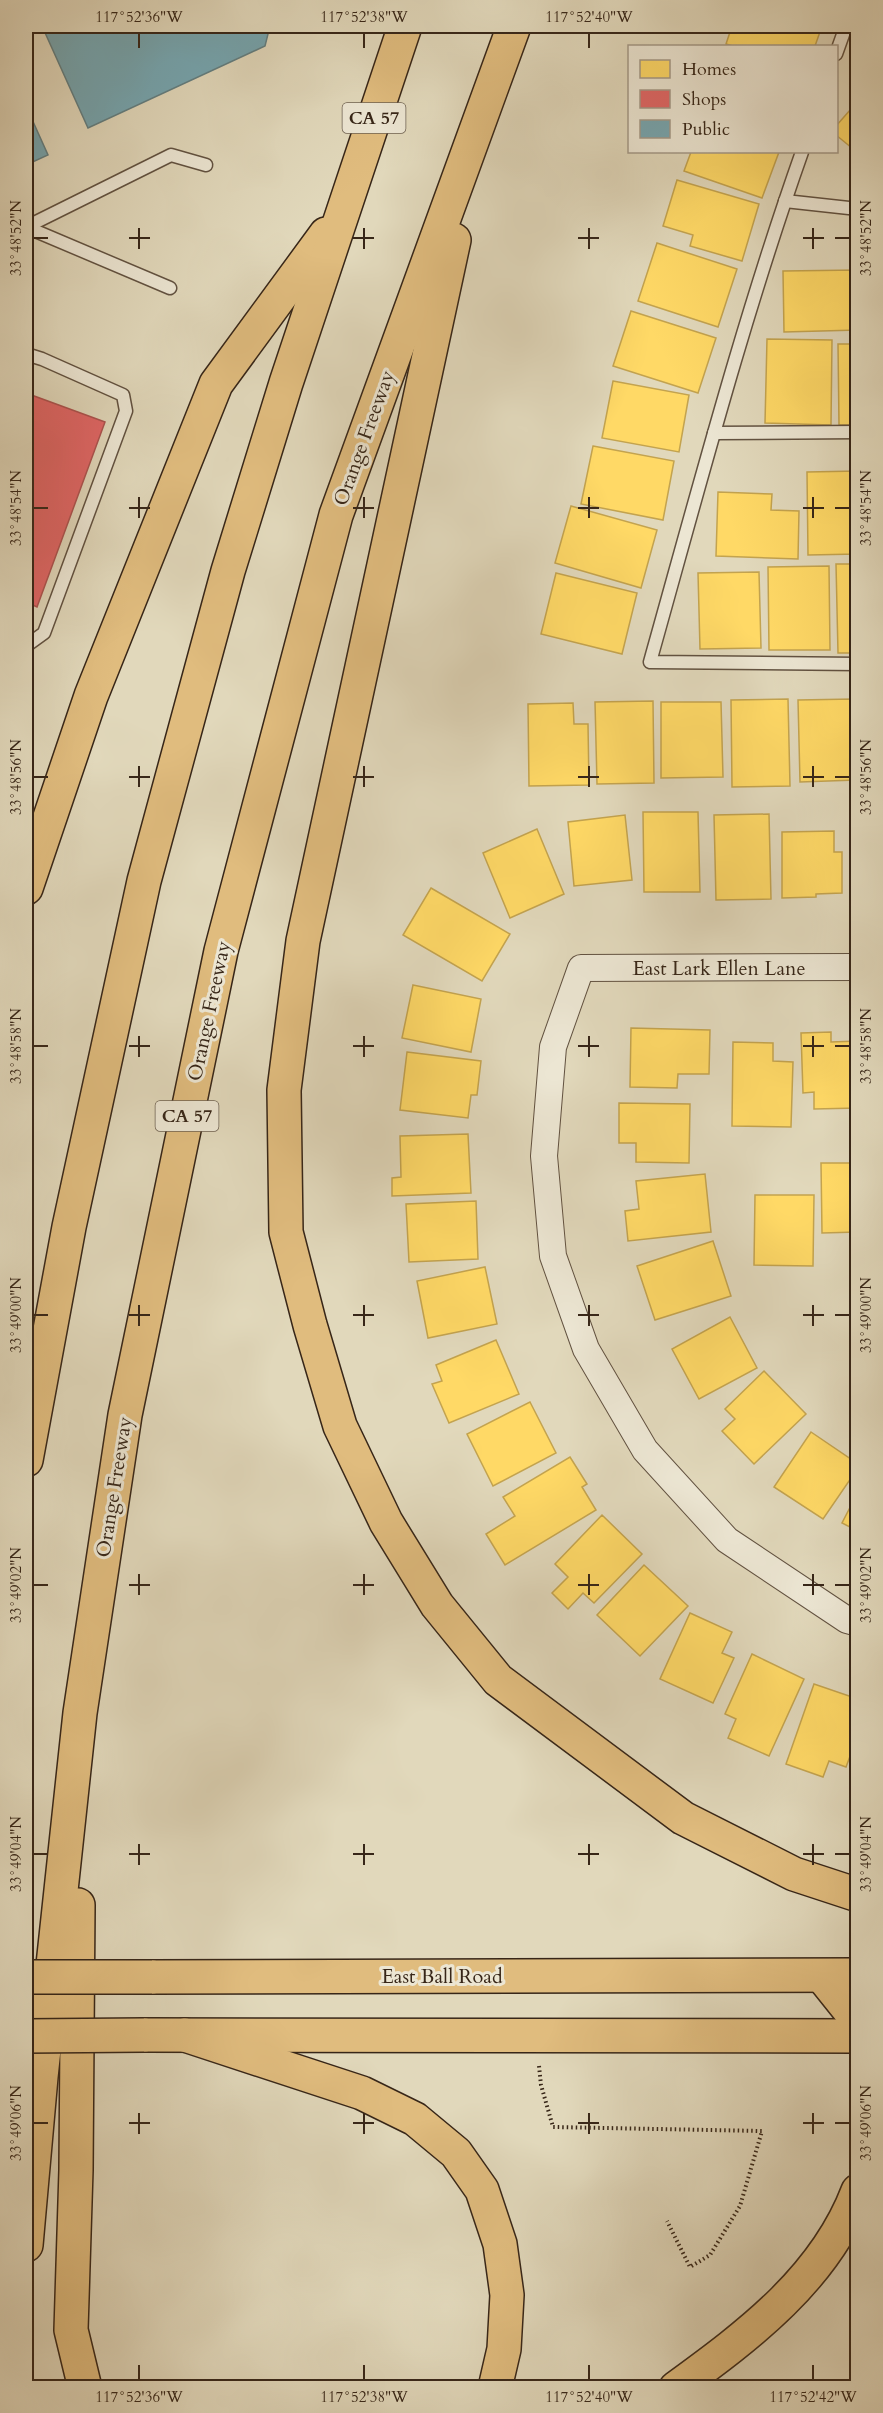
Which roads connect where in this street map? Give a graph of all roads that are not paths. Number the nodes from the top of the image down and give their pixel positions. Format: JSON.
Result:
{"nodes":[{"id":1,"x":405,"y":26,"type":"edge"},
{"id":2,"x":514,"y":26,"type":"edge"},
{"id":3,"x":846,"y":26,"type":"edge"},
{"id":4,"x":838,"y":51,"type":"edge"},
{"id":5,"x":480,"y":120,"type":"junction"},
{"id":6,"x":802,"y":153,"type":"edge"},
{"id":7,"x":206,"y":165,"type":"dead end"},
{"id":8,"x":785,"y":201,"type":"junction"},
{"id":9,"x":858,"y":209,"type":"edge"},
{"id":10,"x":344,"y":210,"type":"junction"},
{"id":11,"x":26,"y":227,"type":"edge"},
{"id":12,"x":170,"y":288,"type":"dead end"},
{"id":13,"x":26,"y":354,"type":"edge"},
{"id":14,"x":858,"y":432,"type":"edge"},
{"id":15,"x":714,"y":434,"type":"junction"},
{"id":16,"x":26,"y":646,"type":"edge"},
{"id":17,"x":858,"y":664,"type":"edge"},
{"id":18,"x":26,"y":888,"type":"edge"},
{"id":19,"x":858,"y":967,"type":"edge"},
{"id":20,"x":26,"y":1460,"type":"edge"},
{"id":21,"x":858,"y":1623,"type":"edge"},
{"id":22,"x":80,"y":1713,"type":"junction"},
{"id":23,"x":858,"y":1895,"type":"edge"},
{"id":24,"x":858,"y":1975,"type":"edge"},
{"id":25,"x":822,"y":1976,"type":"junction"},
{"id":26,"x":26,"y":1977,"type":"edge"},
{"id":27,"x":858,"y":2021,"type":"edge"},
{"id":28,"x":26,"y":2036,"type":"edge"},
{"id":29,"x":185,"y":2036,"type":"junction"},
{"id":30,"x":858,"y":2036,"type":"edge"},
{"id":31,"x":858,"y":2191,"type":"edge"},
{"id":32,"x":26,"y":2245,"type":"edge"},
{"id":33,"x":85,"y":2388,"type":"edge"},
{"id":34,"x":495,"y":2388,"type":"edge"},
{"id":35,"x":676,"y":2388,"type":"edge"}],
"edges":[{"from":1,"to":10,"type":"main road","number":"CA 57"},
{"from":2,"to":5,"type":"main road","name":"Orange Freeway","number":"CA 57"},
{"from":3,"to":4,"type":"lane"},
{"from":5,"to":22,"type":"main road","name":"Orange Freeway","number":"CA 57"},
{"from":5,"to":23,"type":"main road"},
{"from":6,"to":8,"type":"lane"},
{"from":7,"to":11,"type":"lane"},
{"from":8,"to":9,"type":"lane"},
{"from":8,"to":15,"type":"lane"},
{"from":10,"to":18,"type":"main road"},
{"from":10,"to":20,"type":"main road","number":"CA 57"},
{"from":11,"to":12,"type":"lane"},
{"from":13,"to":16,"type":"lane"},
{"from":14,"to":15,"type":"lane"},
{"from":15,"to":17,"type":"lane"},
{"from":19,"to":21,"type":"street","name":"East Lark Ellen Lane"},
{"from":22,"to":32,"type":"main road","name":"Orange Freeway","number":"CA 57"},
{"from":22,"to":33,"type":"main road"},
{"from":24,"to":25,"type":"main road","name":"East Ball Road"},
{"from":25,"to":26,"type":"main road","name":"East Ball Road","bridge":true},
{"from":25,"to":27,"type":"main road"},
{"from":28,"to":29,"type":"main road","bridge":true},
{"from":29,"to":30,"type":"main road"},
{"from":29,"to":34,"type":"main road"},
{"from":31,"to":35,"type":"main road"}]}
